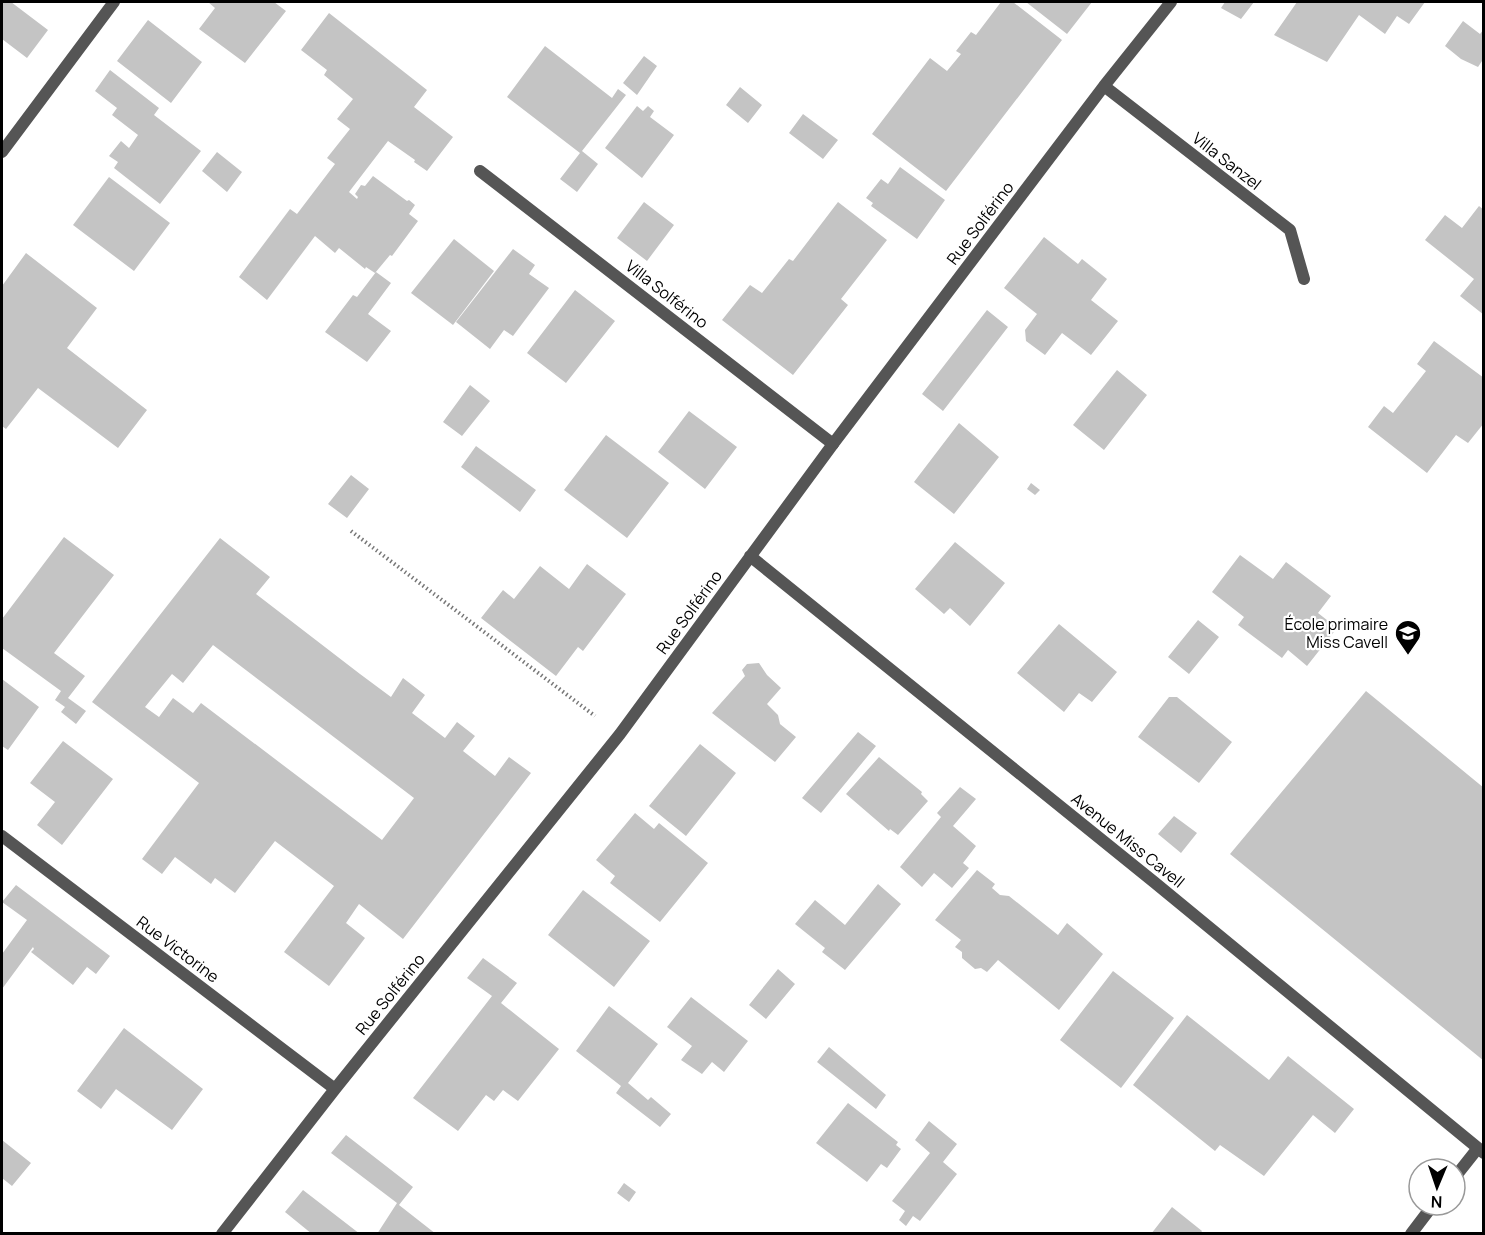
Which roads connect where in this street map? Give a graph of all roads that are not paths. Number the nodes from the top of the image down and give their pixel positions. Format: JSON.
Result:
{"nodes":[{"id":1,"x":114,"y":2,"type":"edge"},
{"id":2,"x":1171,"y":2,"type":"edge"},
{"id":3,"x":1104,"y":86,"type":"junction"},
{"id":4,"x":2,"y":152,"type":"edge"},
{"id":5,"x":480,"y":171,"type":"dead end"},
{"id":6,"x":1304,"y":279,"type":"dead end"},
{"id":7,"x":833,"y":444,"type":"junction"},
{"id":8,"x":750,"y":556,"type":"junction"},
{"id":9,"x":2,"y":836,"type":"edge"},
{"id":10,"x":335,"y":1089,"type":"junction"},
{"id":11,"x":1481,"y":1150,"type":"edge"},
{"id":12,"x":1467,"y":1165,"type":"edge"},
{"id":13,"x":1424,"y":1217,"type":"edge"},
{"id":14,"x":222,"y":1233,"type":"edge"},
{"id":15,"x":1411,"y":1233,"type":"edge"}],
"edges":[{"from":1,"to":4,"type":"street"},
{"from":2,"to":3,"type":"street","name":"Rue Solférino"},
{"from":3,"to":6,"type":"street","name":"Villa Sanzel"},
{"from":3,"to":7,"type":"street","name":"Rue Solférino"},
{"from":5,"to":7,"type":"street","name":"Villa Solférino"},
{"from":7,"to":8,"type":"street","name":"Rue Solférino"},
{"from":8,"to":10,"type":"street","name":"Rue Solférino"},
{"from":8,"to":11,"type":"street","name":"Avenue Miss Cavell"},
{"from":9,"to":10,"type":"street","name":"Rue Victorine"},
{"from":10,"to":14,"type":"street","name":"Rue Solférino"},
{"from":11,"to":12,"type":"street"},
{"from":13,"to":15,"type":"street"}]}
